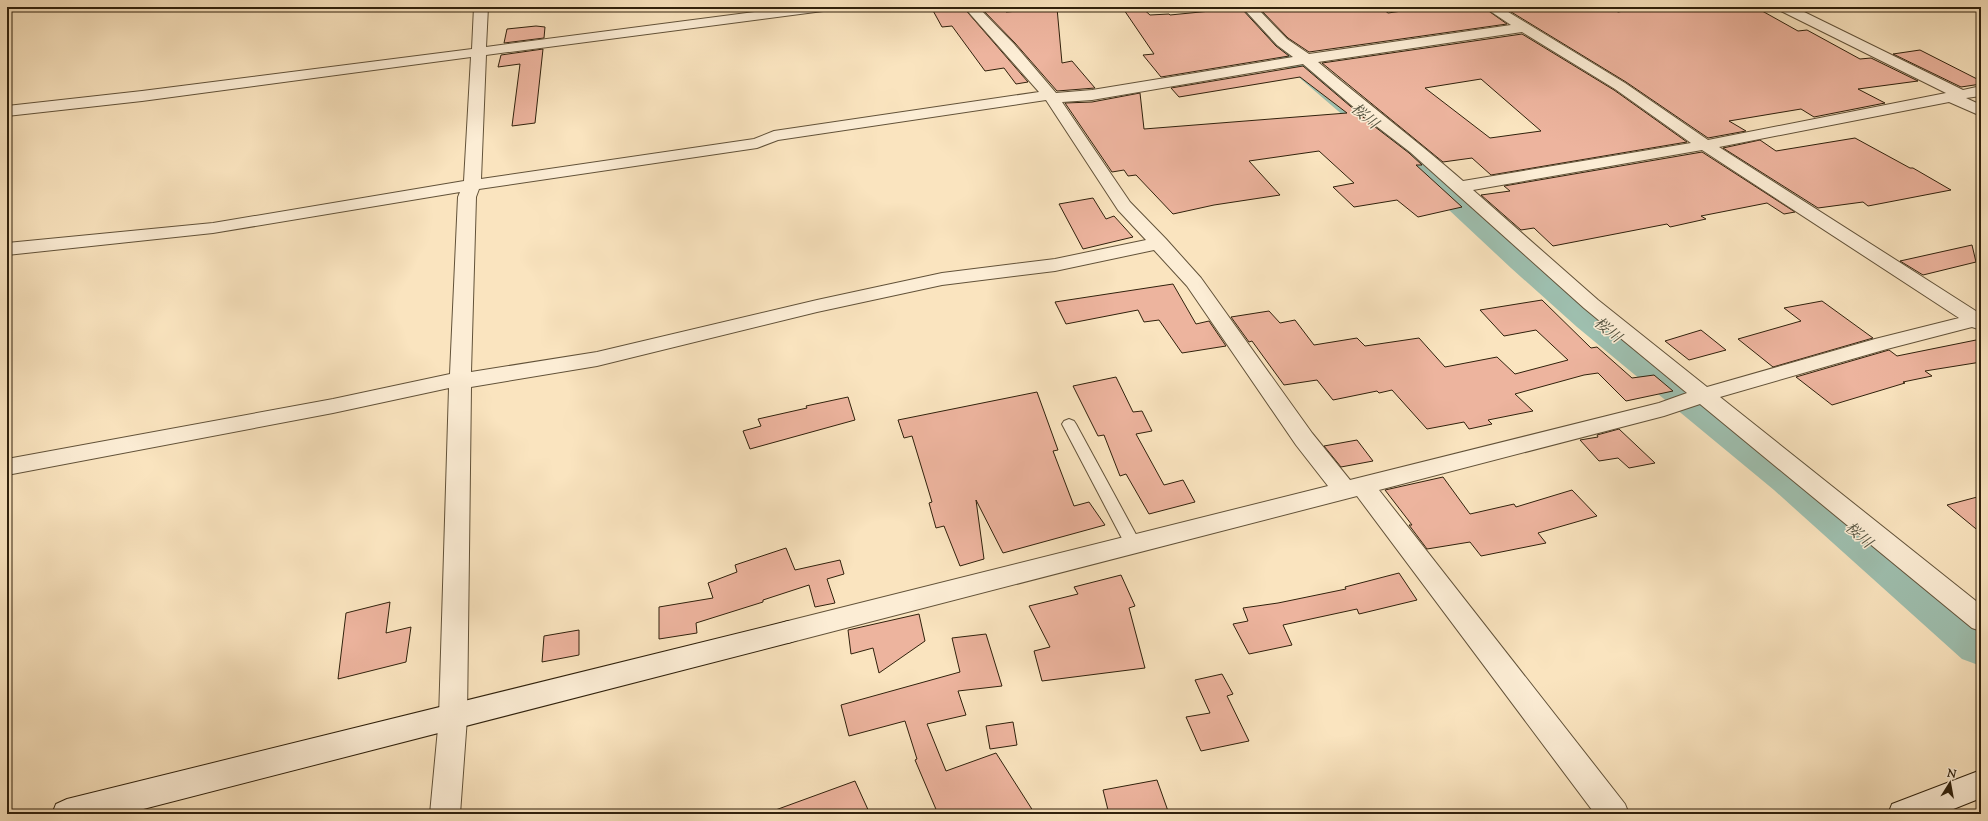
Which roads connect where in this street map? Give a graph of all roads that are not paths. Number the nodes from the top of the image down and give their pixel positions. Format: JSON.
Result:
{"nodes":[{"id":1,"x":481,"y":7,"type":"edge"},
{"id":2,"x":823,"y":7,"type":"edge"},
{"id":3,"x":971,"y":7,"type":"edge"},
{"id":4,"x":1249,"y":7,"type":"edge"},
{"id":5,"x":1491,"y":7,"type":"edge"},
{"id":6,"x":1784,"y":7,"type":"edge"},
{"id":7,"x":1525,"y":27,"type":"junction"},
{"id":8,"x":478,"y":51,"type":"junction"},
{"id":9,"x":1299,"y":60,"type":"junction"},
{"id":10,"x":1981,"y":91,"type":"edge"},
{"id":11,"x":1957,"y":96,"type":"junction"},
{"id":12,"x":1051,"y":97,"type":"junction"},
{"id":13,"x":7,"y":111,"type":"edge"},
{"id":14,"x":1981,"y":111,"type":"edge"},
{"id":15,"x":1705,"y":145,"type":"junction"},
{"id":16,"x":472,"y":185,"type":"junction"},
{"id":17,"x":1460,"y":187,"type":"junction"},
{"id":18,"x":1160,"y":243,"type":"junction"},
{"id":19,"x":7,"y":249,"type":"edge"},
{"id":20,"x":1979,"y":321,"type":"edge"},
{"id":21,"x":460,"y":379,"type":"junction"},
{"id":22,"x":1697,"y":398,"type":"junction"},
{"id":23,"x":1069,"y":424,"type":"dead end"},
{"id":24,"x":7,"y":467,"type":"edge"},
{"id":25,"x":1353,"y":488,"type":"junction"},
{"id":26,"x":1133,"y":544,"type":"junction"},
{"id":27,"x":1981,"y":620,"type":"edge"},
{"id":28,"x":453,"y":718,"type":"junction"},
{"id":29,"x":1981,"y":784,"type":"edge"},
{"id":30,"x":67,"y":814,"type":"edge"},
{"id":31,"x":444,"y":814,"type":"edge"},
{"id":32,"x":1614,"y":814,"type":"edge"},
{"id":33,"x":1903,"y":814,"type":"edge"}],
"edges":[{"from":1,"to":8,"type":"street"},
{"from":2,"to":8,"type":"street"},
{"from":3,"to":12,"type":"street"},
{"from":4,"to":9,"type":"street"},
{"from":5,"to":7,"type":"street"},
{"from":6,"to":11,"type":"street"},
{"from":7,"to":9,"type":"street"},
{"from":7,"to":15,"type":"street"},
{"from":8,"to":13,"type":"street"},
{"from":8,"to":16,"type":"street"},
{"from":9,"to":12,"type":"street"},
{"from":9,"to":17,"type":"street"},
{"from":10,"to":11,"type":"street"},
{"from":11,"to":14,"type":"street"},
{"from":11,"to":15,"type":"street"},
{"from":12,"to":16,"type":"street"},
{"from":12,"to":18,"type":"street"},
{"from":15,"to":17,"type":"street"},
{"from":15,"to":20,"type":"street"},
{"from":16,"to":19,"type":"street"},
{"from":16,"to":21,"type":"street"},
{"from":17,"to":22,"type":"street"},
{"from":18,"to":21,"type":"street"},
{"from":18,"to":25,"type":"street"},
{"from":20,"to":22,"type":"street"},
{"from":21,"to":24,"type":"street"},
{"from":21,"to":28,"type":"street"},
{"from":22,"to":25,"type":"street"},
{"from":22,"to":27,"type":"street"},
{"from":23,"to":26,"type":"lane"},
{"from":25,"to":26,"type":"street"},
{"from":25,"to":32,"type":"street"},
{"from":26,"to":28,"type":"street"},
{"from":28,"to":30,"type":"street"},
{"from":28,"to":31,"type":"street"},
{"from":29,"to":33,"type":"street"}]}
